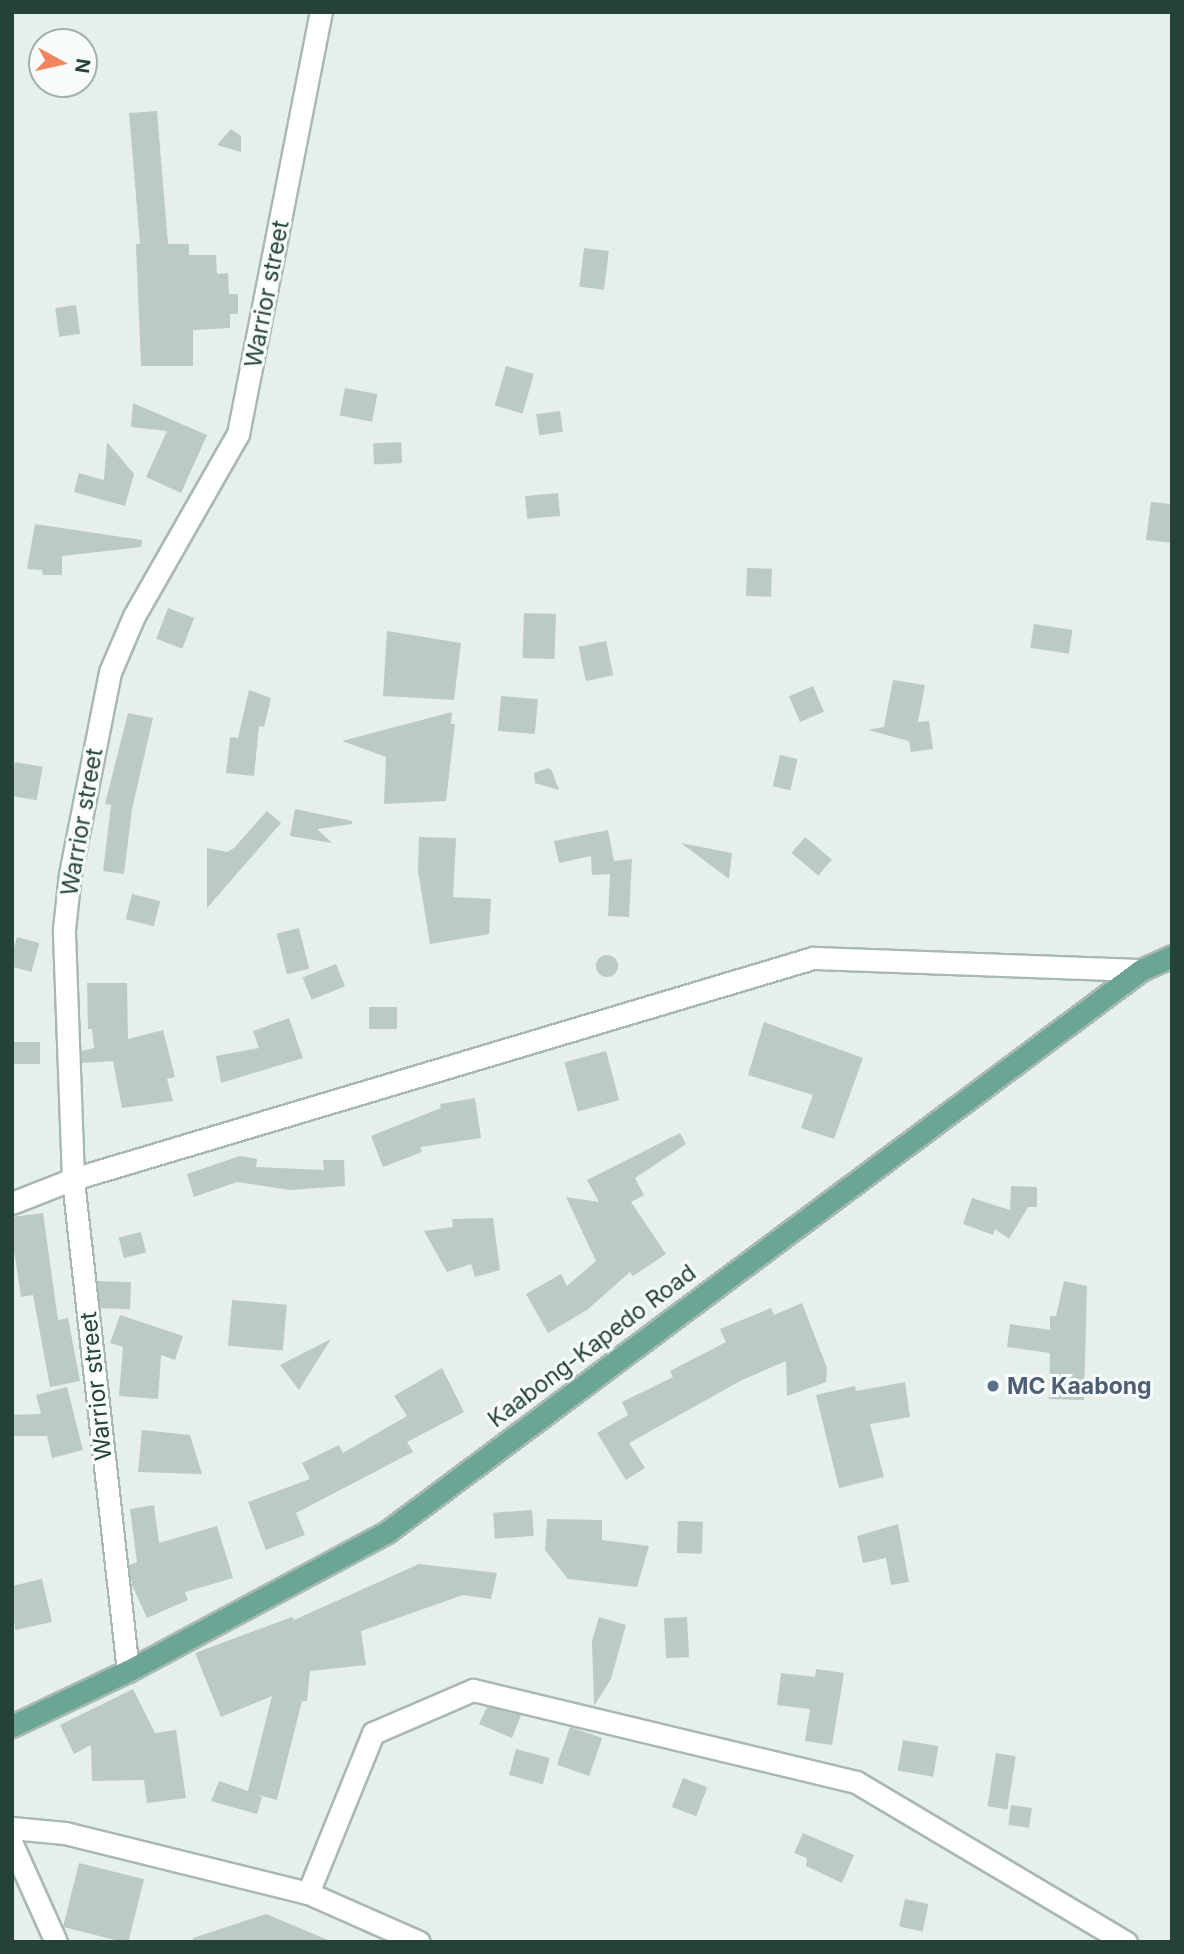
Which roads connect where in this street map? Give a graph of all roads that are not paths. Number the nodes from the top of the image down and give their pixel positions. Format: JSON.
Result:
{"nodes":[{"id":1,"x":321,"y":12,"type":"edge"},
{"id":2,"x":1172,"y":957,"type":"edge"},
{"id":3,"x":1141,"y":970,"type":"junction"},
{"id":4,"x":73,"y":1179,"type":"junction"},
{"id":5,"x":12,"y":1203,"type":"edge"},
{"id":6,"x":128,"y":1671,"type":"junction"},
{"id":7,"x":12,"y":1726,"type":"edge"},
{"id":8,"x":12,"y":1828,"type":"edge"},
{"id":9,"x":12,"y":1844,"type":"edge"},
{"id":10,"x":308,"y":1893,"type":"junction"},
{"id":11,"x":56,"y":1942,"type":"edge"},
{"id":12,"x":419,"y":1942,"type":"edge"},
{"id":13,"x":1126,"y":1942,"type":"edge"}],
"edges":[{"from":1,"to":4,"type":"street","name":"Warrior street"},
{"from":2,"to":3,"type":"main road","name":"Kaabong-Kapedo Road"},
{"from":3,"to":4,"type":"street"},
{"from":3,"to":6,"type":"main road","name":"Kaabong-Kapedo Road"},
{"from":4,"to":5,"type":"street"},
{"from":4,"to":6,"type":"street","name":"Warrior street"},
{"from":6,"to":7,"type":"main road","name":"Kaabong-Kapedo Road"},
{"from":8,"to":10,"type":"street"},
{"from":9,"to":11,"type":"street"},
{"from":10,"to":12,"type":"street"},
{"from":10,"to":13,"type":"street"}]}
